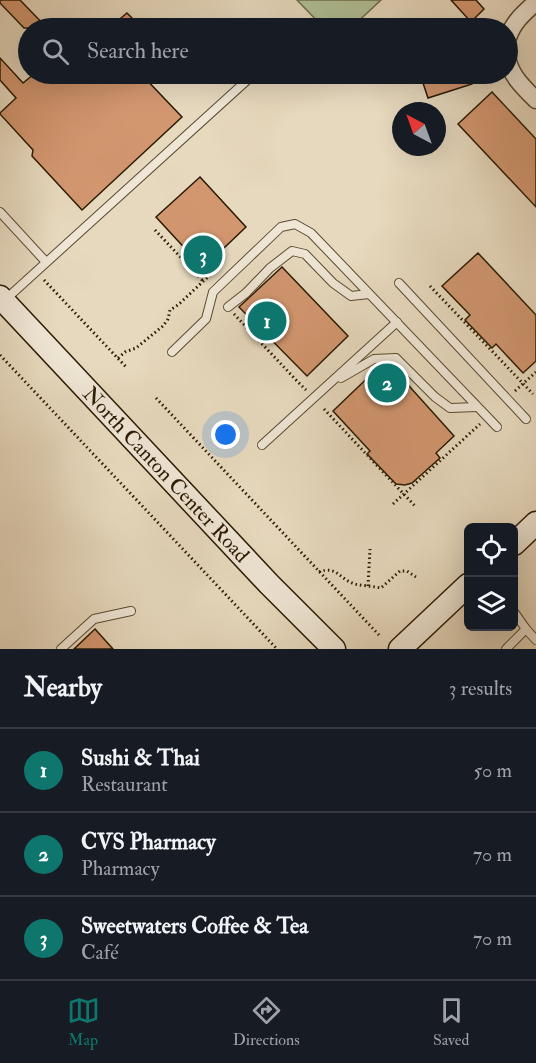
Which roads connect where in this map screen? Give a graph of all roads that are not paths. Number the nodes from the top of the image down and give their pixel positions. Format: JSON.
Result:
{"nodes":[{"id":1,"x":536,"y":2,"type":"edge"},
{"id":2,"x":518,"y":18,"type":"edge"},
{"id":3,"x":518,"y":82,"type":"edge"},
{"id":4,"x":243,"y":84,"type":"edge"},
{"id":5,"x":536,"y":100,"type":"edge"},
{"id":6,"x":0,"y":212,"type":"edge"},
{"id":7,"x":46,"y":262,"type":"junction"},
{"id":8,"x":399,"y":283,"type":"dead end"},
{"id":9,"x":369,"y":294,"type":"junction"},
{"id":10,"x":2,"y":299,"type":"edge"},
{"id":11,"x":229,"y":309,"type":"road end"},
{"id":12,"x":397,"y":322,"type":"junction"},
{"id":13,"x":172,"y":352,"type":"dead end"},
{"id":14,"x":328,"y":385,"type":"junction"},
{"id":15,"x":477,"y":407,"type":"junction"},
{"id":16,"x":526,"y":419,"type":"dead end"},
{"id":17,"x":497,"y":427,"type":"dead end"},
{"id":18,"x":262,"y":446,"type":"dead end"},
{"id":19,"x":536,"y":523,"type":"edge"},
{"id":20,"x":518,"y":539,"type":"edge"},
{"id":21,"x":464,"y":589,"type":"edge"},
{"id":22,"x":131,"y":611,"type":"dead end"},
{"id":23,"x":518,"y":619,"type":"edge"},
{"id":24,"x":526,"y":629,"type":"junction"},
{"id":25,"x":536,"y":640,"type":"edge"},
{"id":26,"x":61,"y":649,"type":"edge"},
{"id":27,"x":334,"y":649,"type":"edge"},
{"id":28,"x":400,"y":649,"type":"edge"},
{"id":29,"x":506,"y":649,"type":"edge"}],
"edges":[{"from":1,"to":2,"type":"street"},
{"from":3,"to":5,"type":"street"},
{"from":4,"to":7,"type":"lane"},
{"from":6,"to":7,"type":"lane"},
{"from":7,"to":10,"type":"lane"},
{"from":8,"to":16,"type":"lane"},
{"from":9,"to":11,"type":"lane"},
{"from":9,"to":12,"type":"lane"},
{"from":9,"to":13,"type":"lane"},
{"from":10,"to":27,"type":"main road","name":"North Canton Center Road"},
{"from":12,"to":14,"type":"lane"},
{"from":12,"to":15,"type":"lane"},
{"from":14,"to":15,"type":"lane"},
{"from":14,"to":18,"type":"lane"},
{"from":15,"to":17,"type":"lane"},
{"from":19,"to":20,"type":"main road"},
{"from":21,"to":28,"type":"main road"},
{"from":22,"to":26,"type":"lane"},
{"from":23,"to":24,"type":"lane"},
{"from":24,"to":25,"type":"lane"},
{"from":24,"to":29,"type":"lane"}]}
